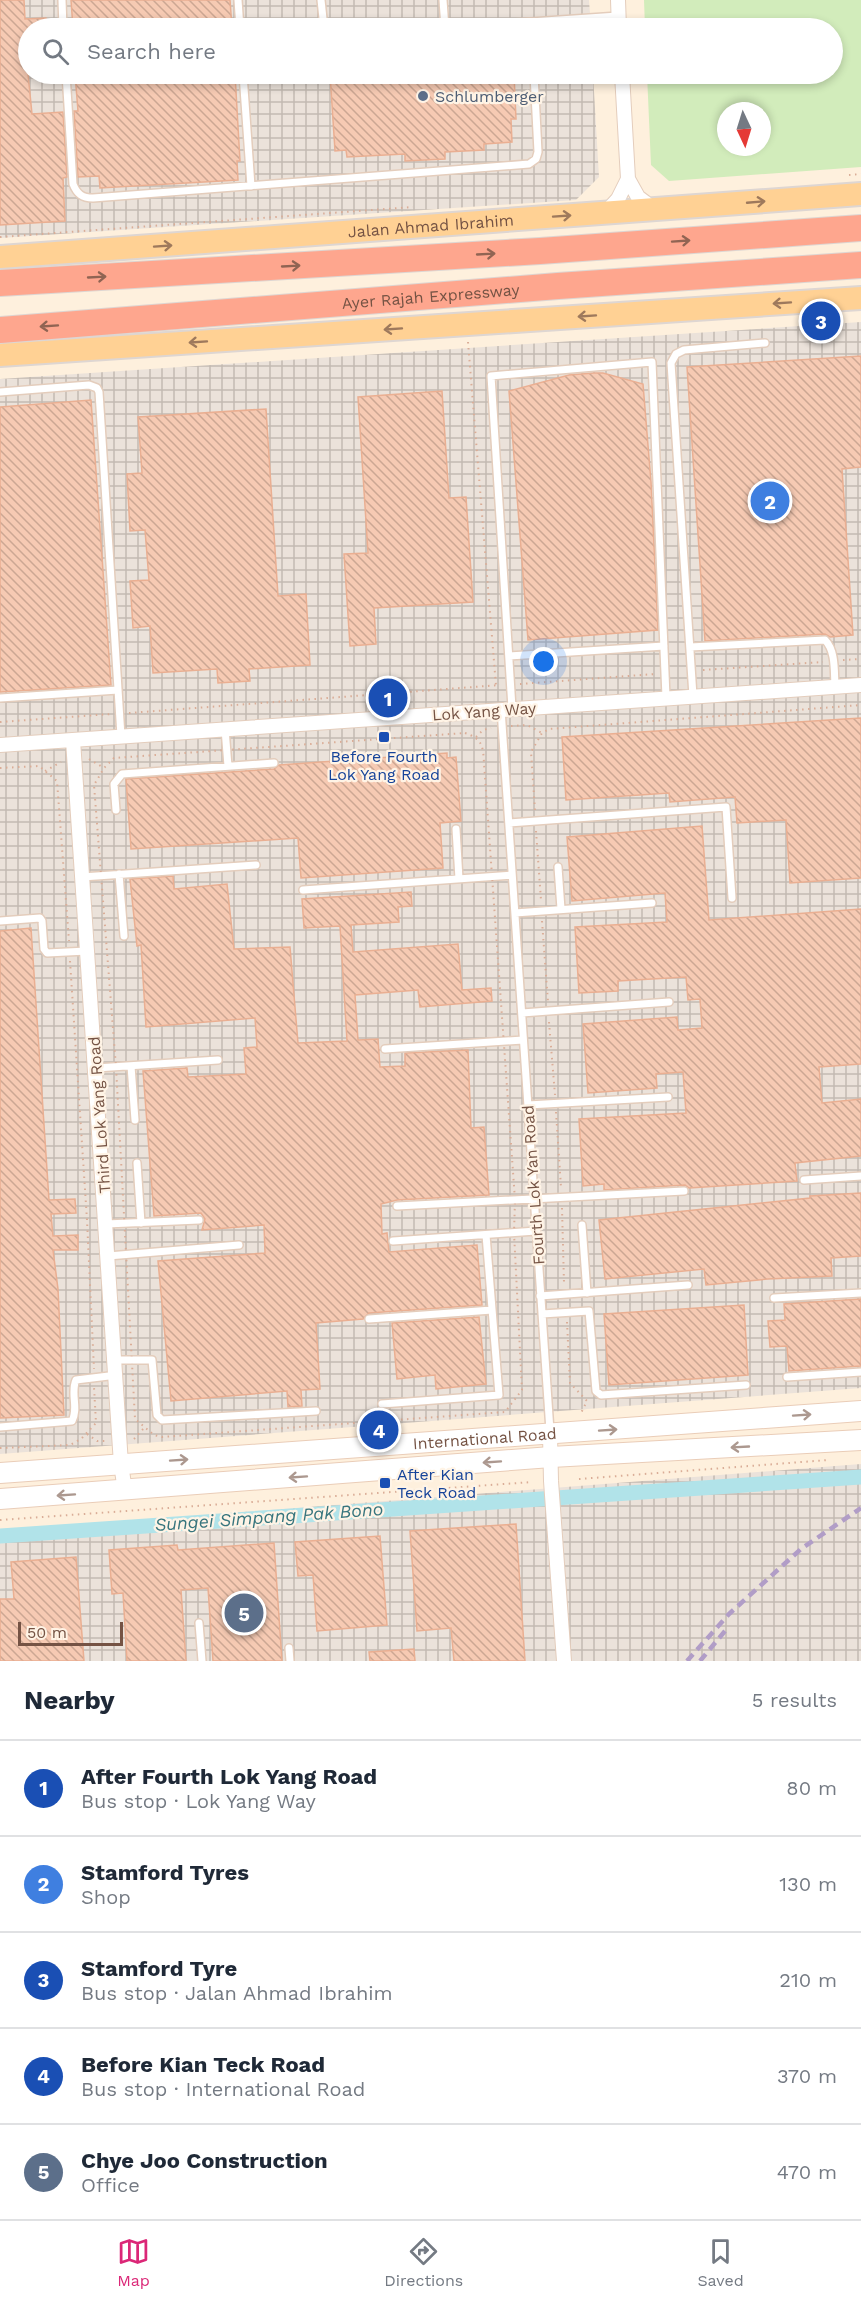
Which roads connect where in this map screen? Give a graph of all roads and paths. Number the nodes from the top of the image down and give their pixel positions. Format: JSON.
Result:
{"nodes":[{"id":1,"x":62,"y":0,"type":"edge"},
{"id":2,"x":237,"y":0,"type":"edge"},
{"id":3,"x":321,"y":0,"type":"edge"},
{"id":4,"x":443,"y":0,"type":"edge"},
{"id":5,"x":618,"y":0,"type":"edge"},
{"id":6,"x":63,"y":18,"type":"edge"},
{"id":7,"x":239,"y":18,"type":"edge"},
{"id":8,"x":323,"y":18,"type":"edge"},
{"id":9,"x":444,"y":18,"type":"edge"},
{"id":10,"x":619,"y":18,"type":"edge"},
{"id":11,"x":67,"y":84,"type":"edge"},
{"id":12,"x":244,"y":84,"type":"edge"},
{"id":13,"x":535,"y":84,"type":"edge"},
{"id":14,"x":623,"y":84,"type":"edge"},
{"id":15,"x":628,"y":178,"type":"junction"},
{"id":16,"x":251,"y":186,"type":"junction"},
{"id":17,"x":861,"y":194,"type":"edge"},
{"id":18,"x":655,"y":210,"type":"junction"},
{"id":19,"x":604,"y":213,"type":"junction"},
{"id":20,"x":861,"y":228,"type":"edge"},
{"id":21,"x":0,"y":257,"type":"edge"},
{"id":22,"x":861,"y":265,"type":"edge"},
{"id":23,"x":0,"y":283,"type":"edge"},
{"id":24,"x":861,"y":298,"type":"edge"},
{"id":25,"x":0,"y":330,"type":"edge"},
{"id":26,"x":468,"y":340,"type":"dead end"},
{"id":27,"x":765,"y":343,"type":"dead end"},
{"id":28,"x":0,"y":355,"type":"edge"},
{"id":29,"x":0,"y":392,"type":"edge"},
{"id":30,"x":664,"y":646,"type":"junction"},
{"id":31,"x":690,"y":647,"type":"junction"},
{"id":32,"x":509,"y":656,"type":"junction"},
{"id":33,"x":861,"y":659,"type":"edge"},
{"id":34,"x":834,"y":661,"type":"junction"},
{"id":35,"x":691,"y":671,"type":"junction"},
{"id":36,"x":665,"y":673,"type":"junction"},
{"id":37,"x":511,"y":685,"type":"junction"},
{"id":38,"x":861,"y":685,"type":"edge"},
{"id":39,"x":496,"y":686,"type":"junction"},
{"id":40,"x":835,"y":686,"type":"junction"},
{"id":41,"x":118,"y":690,"type":"junction"},
{"id":42,"x":693,"y":696,"type":"junction"},
{"id":43,"x":0,"y":698,"type":"edge"},
{"id":44,"x":666,"y":698,"type":"junction"},
{"id":45,"x":507,"y":709,"type":"junction"},
{"id":46,"x":119,"y":714,"type":"junction"},
{"id":47,"x":0,"y":722,"type":"edge"},
{"id":48,"x":225,"y":729,"type":"junction"},
{"id":49,"x":121,"y":736,"type":"junction"},
{"id":50,"x":476,"y":737,"type":"dead end"},
{"id":51,"x":73,"y":740,"type":"junction"},
{"id":52,"x":0,"y":745,"type":"edge"},
{"id":53,"x":226,"y":750,"type":"junction"},
{"id":54,"x":274,"y":763,"type":"dead end"},
{"id":55,"x":228,"y":766,"type":"junction"},
{"id":56,"x":0,"y":768,"type":"edge"},
{"id":57,"x":116,"y":810,"type":"dead end"},
{"id":58,"x":509,"y":823,"type":"junction"},
{"id":59,"x":456,"y":829,"type":"dead end"},
{"id":60,"x":256,"y":865,"type":"dead end"},
{"id":61,"x":558,"y":867,"type":"dead end"},
{"id":62,"x":119,"y":874,"type":"junction"},
{"id":63,"x":102,"y":875,"type":"junction"},
{"id":64,"x":512,"y":875,"type":"junction"},
{"id":65,"x":82,"y":877,"type":"junction"},
{"id":66,"x":459,"y":879,"type":"junction"},
{"id":67,"x":303,"y":890,"type":"dead end"},
{"id":68,"x":732,"y":898,"type":"dead end"},
{"id":69,"x":652,"y":903,"type":"dead end"},
{"id":70,"x":561,"y":909,"type":"junction"},
{"id":71,"x":515,"y":913,"type":"junction"},
{"id":72,"x":0,"y":921,"type":"edge"},
{"id":73,"x":124,"y":936,"type":"dead end"},
{"id":74,"x":87,"y":951,"type":"junction"},
{"id":75,"x":69,"y":952,"type":"junction"},
{"id":76,"x":669,"y":1002,"type":"dead end"},
{"id":77,"x":522,"y":1013,"type":"junction"},
{"id":78,"x":523,"y":1040,"type":"junction"},
{"id":79,"x":385,"y":1049,"type":"dead end"},
{"id":80,"x":218,"y":1060,"type":"dead end"},
{"id":81,"x":131,"y":1066,"type":"junction"},
{"id":82,"x":96,"y":1068,"type":"junction"},
{"id":83,"x":116,"y":1068,"type":"junction"},
{"id":84,"x":668,"y":1097,"type":"dead end"},
{"id":85,"x":556,"y":1104,"type":"junction"},
{"id":86,"x":528,"y":1105,"type":"junction"},
{"id":87,"x":135,"y":1120,"type":"dead end"},
{"id":88,"x":137,"y":1163,"type":"dead end"},
{"id":89,"x":861,"y":1176,"type":"edge"},
{"id":90,"x":804,"y":1180,"type":"dead end"},
{"id":91,"x":684,"y":1191,"type":"dead end"},
{"id":92,"x":562,"y":1198,"type":"junction"},
{"id":93,"x":534,"y":1199,"type":"junction"},
{"id":94,"x":397,"y":1206,"type":"dead end"},
{"id":95,"x":199,"y":1220,"type":"dead end"},
{"id":96,"x":141,"y":1223,"type":"junction"},
{"id":97,"x":106,"y":1224,"type":"junction"},
{"id":98,"x":125,"y":1224,"type":"junction"},
{"id":99,"x":582,"y":1225,"type":"dead end"},
{"id":100,"x":536,"y":1231,"type":"junction"},
{"id":101,"x":486,"y":1235,"type":"junction"},
{"id":102,"x":393,"y":1241,"type":"dead end"},
{"id":103,"x":239,"y":1245,"type":"dead end"},
{"id":104,"x":126,"y":1254,"type":"junction"},
{"id":105,"x":108,"y":1256,"type":"junction"},
{"id":106,"x":688,"y":1285,"type":"dead end"},
{"id":107,"x":587,"y":1293,"type":"junction"},
{"id":108,"x":861,"y":1293,"type":"edge"},
{"id":109,"x":564,"y":1294,"type":"junction"},
{"id":110,"x":540,"y":1296,"type":"junction"},
{"id":111,"x":774,"y":1298,"type":"dead end"},
{"id":112,"x":492,"y":1310,"type":"junction"},
{"id":113,"x":566,"y":1312,"type":"junction"},
{"id":114,"x":542,"y":1314,"type":"junction"},
{"id":115,"x":369,"y":1319,"type":"dead end"},
{"id":116,"x":130,"y":1359,"type":"junction"},
{"id":117,"x":116,"y":1360,"type":"junction"},
{"id":118,"x":861,"y":1372,"type":"edge"},
{"id":119,"x":117,"y":1375,"type":"junction"},
{"id":120,"x":94,"y":1377,"type":"junction"},
{"id":121,"x":787,"y":1377,"type":"dead end"},
{"id":122,"x":746,"y":1385,"type":"dead end"},
{"id":123,"x":382,"y":1404,"type":"dead end"},
{"id":124,"x":316,"y":1411,"type":"dead end"},
{"id":125,"x":861,"y":1411,"type":"edge"},
{"id":126,"x":505,"y":1412,"type":"dead end"},
{"id":127,"x":577,"y":1421,"type":"dead end"},
{"id":128,"x":0,"y":1427,"type":"edge"},
{"id":129,"x":550,"y":1434,"type":"junction"},
{"id":130,"x":861,"y":1440,"type":"edge"},
{"id":131,"x":0,"y":1448,"type":"edge"},
{"id":132,"x":551,"y":1457,"type":"junction"},
{"id":133,"x":838,"y":1459,"type":"dead end"},
{"id":134,"x":121,"y":1464,"type":"junction"},
{"id":135,"x":0,"y":1473,"type":"edge"},
{"id":136,"x":579,"y":1479,"type":"dead end"},
{"id":137,"x":532,"y":1482,"type":"dead end"},
{"id":138,"x":124,"y":1491,"type":"junction"},
{"id":139,"x":0,"y":1499,"type":"edge"},
{"id":140,"x":0,"y":1520,"type":"edge"},
{"id":141,"x":199,"y":1623,"type":"dead end"},
{"id":142,"x":289,"y":1648,"type":"dead end"},
{"id":143,"x":202,"y":1661,"type":"edge"},
{"id":144,"x":290,"y":1661,"type":"edge"},
{"id":145,"x":564,"y":1661,"type":"edge"}],
"edges":[{"from":1,"to":6,"type":"lane"},
{"from":2,"to":7,"type":"lane"},
{"from":3,"to":8,"type":"lane"},
{"from":4,"to":9,"type":"lane"},
{"from":5,"to":10,"type":"street"},
{"from":11,"to":16,"type":"lane"},
{"from":12,"to":16,"type":"lane"},
{"from":13,"to":16,"type":"lane"},
{"from":14,"to":15,"type":"street"},
{"from":15,"to":18,"type":"street"},
{"from":15,"to":19,"type":"street"},
{"from":18,"to":17,"type":"main road","name":"Jalan Ahmad Ibrahim","one_way":true},
{"from":18,"to":19,"type":"main road","name":"Jalan Ahmad Ibrahim"},
{"from":21,"to":19,"type":"main road","name":"Jalan Ahmad Ibrahim","one_way":true},
{"from":23,"to":20,"type":"highway","one_way":true},
{"from":22,"to":25,"type":"highway","name":"Ayer Rajah Expressway","one_way":true},
{"from":24,"to":28,"type":"main road","one_way":true},
{"from":26,"to":39,"type":"path"},
{"from":27,"to":31,"type":"lane"},
{"from":29,"to":41,"type":"lane"},
{"from":30,"to":32,"type":"lane"},
{"from":30,"to":32,"type":"lane","name":"Fourth Lok Yan Road"},
{"from":30,"to":36,"type":"lane"},
{"from":31,"to":34,"type":"lane"},
{"from":31,"to":35,"type":"lane"},
{"from":32,"to":37,"type":"lane","name":"Fourth Lok Yan Road"},
{"from":33,"to":34,"type":"path"},
{"from":34,"to":35,"type":"path"},
{"from":34,"to":40,"type":"lane"},
{"from":35,"to":42,"type":"lane"},
{"from":36,"to":37,"type":"path"},
{"from":36,"to":44,"type":"lane"},
{"from":37,"to":39,"type":"path"},
{"from":37,"to":45,"type":"lane","name":"Fourth Lok Yan Road"},
{"from":38,"to":40,"type":"street","name":"Lok Yang Way"},
{"from":39,"to":46,"type":"path"},
{"from":40,"to":42,"type":"street","name":"Lok Yang Way"},
{"from":41,"to":43,"type":"lane"},
{"from":41,"to":46,"type":"lane"},
{"from":42,"to":44,"type":"street","name":"Lok Yang Way"},
{"from":44,"to":45,"type":"street","name":"Lok Yang Way"},
{"from":45,"to":48,"type":"street","name":"Lok Yang Way"},
{"from":45,"to":58,"type":"lane","name":"Fourth Lok Yan Road"},
{"from":46,"to":47,"type":"path"},
{"from":46,"to":49,"type":"lane"},
{"from":48,"to":49,"type":"street","name":"Lok Yang Way"},
{"from":48,"to":53,"type":"lane"},
{"from":49,"to":51,"type":"street","name":"Lok Yang Way"},
{"from":50,"to":53,"type":"path"},
{"from":51,"to":52,"type":"street","name":"Lok Yang Way"},
{"from":51,"to":65,"type":"street","name":"Third Lok Yang Road"},
{"from":53,"to":55,"type":"lane"},
{"from":53,"to":63,"type":"path"},
{"from":54,"to":55,"type":"lane"},
{"from":55,"to":57,"type":"lane"},
{"from":56,"to":75,"type":"path"},
{"from":58,"to":64,"type":"lane","name":"Fourth Lok Yan Road"},
{"from":58,"to":68,"type":"lane"},
{"from":59,"to":66,"type":"lane"},
{"from":60,"to":62,"type":"lane"},
{"from":61,"to":70,"type":"lane"},
{"from":62,"to":63,"type":"lane"},
{"from":62,"to":73,"type":"lane"},
{"from":63,"to":65,"type":"lane"},
{"from":63,"to":83,"type":"path"},
{"from":64,"to":66,"type":"lane"},
{"from":64,"to":71,"type":"lane","name":"Fourth Lok Yan Road"},
{"from":65,"to":74,"type":"street","name":"Third Lok Yang Road"},
{"from":66,"to":67,"type":"lane"},
{"from":69,"to":70,"type":"lane"},
{"from":70,"to":71,"type":"lane"},
{"from":71,"to":77,"type":"lane","name":"Fourth Lok Yan Road"},
{"from":72,"to":75,"type":"lane"},
{"from":74,"to":75,"type":"lane"},
{"from":74,"to":82,"type":"street","name":"Third Lok Yang Road"},
{"from":75,"to":120,"type":"path"},
{"from":76,"to":77,"type":"lane"},
{"from":77,"to":78,"type":"lane","name":"Fourth Lok Yan Road"},
{"from":78,"to":79,"type":"lane"},
{"from":78,"to":86,"type":"lane","name":"Fourth Lok Yan Road"},
{"from":80,"to":81,"type":"lane"},
{"from":81,"to":83,"type":"lane"},
{"from":81,"to":87,"type":"lane"},
{"from":82,"to":83,"type":"lane"},
{"from":82,"to":97,"type":"street","name":"Third Lok Yang Road"},
{"from":83,"to":98,"type":"path"},
{"from":84,"to":85,"type":"lane"},
{"from":85,"to":86,"type":"lane"},
{"from":85,"to":92,"type":"path"},
{"from":86,"to":93,"type":"lane","name":"Fourth Lok Yan Road"},
{"from":88,"to":96,"type":"lane"},
{"from":89,"to":90,"type":"lane"},
{"from":91,"to":92,"type":"lane"},
{"from":92,"to":93,"type":"lane"},
{"from":92,"to":109,"type":"path"},
{"from":93,"to":94,"type":"lane"},
{"from":93,"to":100,"type":"lane","name":"Fourth Lok Yan Road"},
{"from":95,"to":96,"type":"lane"},
{"from":96,"to":98,"type":"lane"},
{"from":97,"to":98,"type":"lane"},
{"from":97,"to":105,"type":"street","name":"Third Lok Yang Road"},
{"from":98,"to":104,"type":"path"},
{"from":99,"to":107,"type":"lane"},
{"from":100,"to":101,"type":"lane"},
{"from":100,"to":110,"type":"lane","name":"Fourth Lok Yan Road"},
{"from":101,"to":102,"type":"lane"},
{"from":101,"to":112,"type":"lane"},
{"from":103,"to":104,"type":"lane"},
{"from":104,"to":105,"type":"lane"},
{"from":104,"to":116,"type":"path"},
{"from":105,"to":117,"type":"street","name":"Third Lok Yang Road"},
{"from":106,"to":107,"type":"lane"},
{"from":107,"to":109,"type":"lane"},
{"from":108,"to":111,"type":"lane"},
{"from":109,"to":110,"type":"lane"},
{"from":110,"to":114,"type":"lane","name":"Fourth Lok Yan Road"},
{"from":112,"to":115,"type":"lane"},
{"from":112,"to":123,"type":"lane"},
{"from":113,"to":114,"type":"lane"},
{"from":113,"to":122,"type":"lane"},
{"from":113,"to":127,"type":"path"},
{"from":114,"to":129,"type":"lane","name":"Fourth Lok Yan Road"},
{"from":116,"to":117,"type":"lane"},
{"from":116,"to":124,"type":"lane"},
{"from":116,"to":126,"type":"path"},
{"from":117,"to":119,"type":"street","name":"Third Lok Yang Road"},
{"from":118,"to":121,"type":"lane"},
{"from":119,"to":120,"type":"lane"},
{"from":119,"to":134,"type":"street","name":"Third Lok Yang Road"},
{"from":120,"to":128,"type":"lane"},
{"from":120,"to":131,"type":"path"},
{"from":129,"to":125,"type":"main road","name":"International Road","one_way":true},
{"from":129,"to":132,"type":"street","name":"Fourth Lok Yan Road"},
{"from":134,"to":129,"type":"main road","name":"International Road","one_way":true},
{"from":130,"to":132,"type":"main road","name":"International Road","one_way":true},
{"from":132,"to":138,"type":"main road","name":"International Road","one_way":true},
{"from":132,"to":145,"type":"street","name":"Fourth Lok Yan Road"},
{"from":133,"to":136,"type":"path"},
{"from":134,"to":135,"type":"main road","name":"International Road"},
{"from":134,"to":138,"type":"street","name":"Third Lok Yang Road"},
{"from":137,"to":140,"type":"path"},
{"from":138,"to":139,"type":"main road","name":"International Road","one_way":true},
{"from":141,"to":143,"type":"lane"},
{"from":142,"to":144,"type":"lane"}]}
